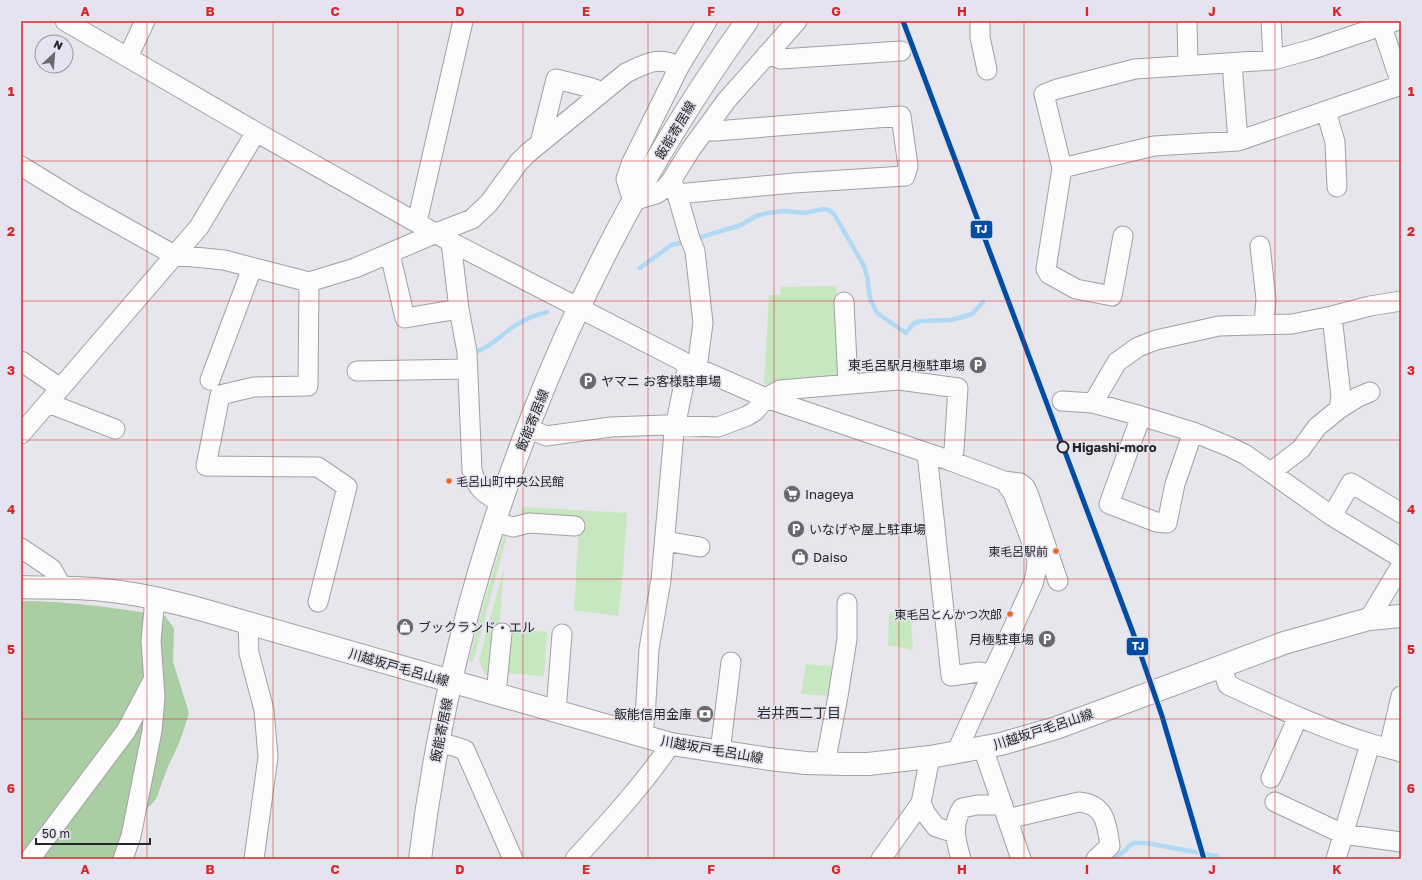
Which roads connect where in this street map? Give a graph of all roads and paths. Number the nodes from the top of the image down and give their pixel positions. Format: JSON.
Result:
{"nodes":[{"id":1,"x":64,"y":21,"type":"edge"},
{"id":2,"x":145,"y":21,"type":"edge"},
{"id":3,"x":463,"y":21,"type":"edge"},
{"id":4,"x":707,"y":21,"type":"edge"},
{"id":5,"x":747,"y":21,"type":"edge"},
{"id":6,"x":797,"y":21,"type":"edge"},
{"id":7,"x":980,"y":21,"type":"edge"},
{"id":8,"x":1187,"y":21,"type":"edge"},
{"id":9,"x":1271,"y":21,"type":"edge"},
{"id":10,"x":1386,"y":23,"type":"edge"},
{"id":11,"x":901,"y":52,"type":"dead end"},
{"id":12,"x":767,"y":54,"type":"junction"},
{"id":13,"x":128,"y":57,"type":"junction"},
{"id":14,"x":1273,"y":60,"type":"junction"},
{"id":15,"x":1232,"y":63,"type":"junction"},
{"id":16,"x":1188,"y":66,"type":"junction"},
{"id":17,"x":679,"y":67,"type":"junction"},
{"id":18,"x":987,"y":70,"type":"dead end"},
{"id":19,"x":1401,"y":84,"type":"edge"},
{"id":20,"x":602,"y":92,"type":"junction"},
{"id":21,"x":1326,"y":111,"type":"junction"},
{"id":22,"x":704,"y":131,"type":"junction"},
{"id":23,"x":256,"y":132,"type":"junction"},
{"id":24,"x":1238,"y":141,"type":"junction"},
{"id":25,"x":540,"y":143,"type":"junction"},
{"id":26,"x":21,"y":166,"type":"edge"},
{"id":27,"x":1062,"y":168,"type":"junction"},
{"id":28,"x":674,"y":187,"type":"junction"},
{"id":29,"x":1337,"y":187,"type":"dead end"},
{"id":30,"x":633,"y":201,"type":"junction"},
{"id":31,"x":417,"y":222,"type":"junction"},
{"id":32,"x":1123,"y":236,"type":"dead end"},
{"id":33,"x":444,"y":237,"type":"junction"},
{"id":34,"x":1260,"y":246,"type":"dead end"},
{"id":35,"x":390,"y":254,"type":"junction"},
{"id":36,"x":174,"y":255,"type":"junction"},
{"id":37,"x":252,"y":268,"type":"junction"},
{"id":38,"x":309,"y":282,"type":"junction"},
{"id":39,"x":1401,"y":301,"type":"edge"},
{"id":40,"x":844,"y":302,"type":"dead end"},
{"id":41,"x":579,"y":307,"type":"junction"},
{"id":42,"x":459,"y":309,"type":"junction"},
{"id":43,"x":1332,"y":316,"type":"junction"},
{"id":44,"x":1264,"y":324,"type":"junction"},
{"id":45,"x":21,"y":361,"type":"edge"},
{"id":46,"x":692,"y":366,"type":"junction"},
{"id":47,"x":467,"y":369,"type":"junction"},
{"id":48,"x":357,"y":370,"type":"dead end"},
{"id":49,"x":210,"y":380,"type":"dead end"},
{"id":50,"x":848,"y":384,"type":"junction"},
{"id":51,"x":60,"y":388,"type":"junction"},
{"id":52,"x":1370,"y":392,"type":"dead end"},
{"id":53,"x":766,"y":398,"type":"junction"},
{"id":54,"x":1062,"y":401,"type":"dead end"},
{"id":55,"x":48,"y":402,"type":"junction"},
{"id":56,"x":1093,"y":403,"type":"junction"},
{"id":57,"x":1339,"y":409,"type":"junction"},
{"id":58,"x":1140,"y":416,"type":"junction"},
{"id":59,"x":676,"y":425,"type":"junction"},
{"id":60,"x":528,"y":428,"type":"junction"},
{"id":61,"x":115,"y":429,"type":"dead end"},
{"id":62,"x":1193,"y":432,"type":"junction"},
{"id":63,"x":21,"y":434,"type":"edge"},
{"id":64,"x":927,"y":453,"type":"junction"},
{"id":65,"x":951,"y":461,"type":"junction"},
{"id":66,"x":1271,"y":472,"type":"junction"},
{"id":67,"x":1004,"y":481,"type":"junction"},
{"id":68,"x":498,"y":512,"type":"junction"},
{"id":69,"x":1401,"y":513,"type":"edge"},
{"id":70,"x":1332,"y":516,"type":"junction"},
{"id":71,"x":575,"y":526,"type":"dead end"},
{"id":72,"x":665,"y":541,"type":"junction"},
{"id":73,"x":700,"y":547,"type":"dead end"},
{"id":74,"x":21,"y":548,"type":"edge"},
{"id":75,"x":1401,"y":558,"type":"edge"},
{"id":76,"x":1401,"y":566,"type":"edge"},
{"id":77,"x":1036,"y":572,"type":"junction"},
{"id":78,"x":21,"y":587,"type":"edge"},
{"id":79,"x":63,"y":589,"type":"junction"},
{"id":80,"x":155,"y":599,"type":"junction"},
{"id":81,"x":318,"y":602,"type":"dead end"},
{"id":82,"x":847,"y":602,"type":"dead end"},
{"id":83,"x":1401,"y":616,"type":"edge"},
{"id":84,"x":1369,"y":619,"type":"junction"},
{"id":85,"x":248,"y":623,"type":"junction"},
{"id":86,"x":502,"y":633,"type":"dead end"},
{"id":87,"x":562,"y":634,"type":"dead end"},
{"id":88,"x":731,"y":662,"type":"dead end"},
{"id":89,"x":1222,"y":666,"type":"junction"},
{"id":90,"x":992,"y":674,"type":"junction"},
{"id":91,"x":153,"y":681,"type":"junction"},
{"id":92,"x":451,"y":681,"type":"junction"},
{"id":93,"x":496,"y":694,"type":"junction"},
{"id":94,"x":1401,"y":696,"type":"edge"},
{"id":95,"x":556,"y":711,"type":"junction"},
{"id":96,"x":1298,"y":717,"type":"junction"},
{"id":97,"x":642,"y":736,"type":"junction"},
{"id":98,"x":439,"y":743,"type":"junction"},
{"id":99,"x":671,"y":744,"type":"junction"},
{"id":100,"x":1370,"y":744,"type":"junction"},
{"id":101,"x":983,"y":748,"type":"junction"},
{"id":102,"x":1395,"y":750,"type":"edge"},
{"id":103,"x":720,"y":752,"type":"junction"},
{"id":104,"x":956,"y":753,"type":"junction"},
{"id":105,"x":930,"y":757,"type":"junction"},
{"id":106,"x":825,"y":764,"type":"junction"},
{"id":107,"x":1271,"y":778,"type":"dead end"},
{"id":108,"x":1275,"y":802,"type":"dead end"},
{"id":109,"x":921,"y":804,"type":"junction"},
{"id":110,"x":1005,"y":812,"type":"junction"},
{"id":111,"x":955,"y":833,"type":"junction"},
{"id":112,"x":1343,"y":834,"type":"junction"},
{"id":113,"x":1401,"y":842,"type":"edge"},
{"id":114,"x":30,"y":859,"type":"edge"},
{"id":115,"x":123,"y":859,"type":"edge"},
{"id":116,"x":254,"y":859,"type":"edge"},
{"id":117,"x":420,"y":859,"type":"edge"},
{"id":118,"x":513,"y":859,"type":"edge"},
{"id":119,"x":575,"y":859,"type":"edge"},
{"id":120,"x":881,"y":859,"type":"edge"},
{"id":121,"x":961,"y":859,"type":"edge"},
{"id":122,"x":1022,"y":859,"type":"edge"},
{"id":123,"x":1096,"y":859,"type":"edge"},
{"id":124,"x":1336,"y":859,"type":"edge"}],
"edges":[{"from":1,"to":13,"type":"street"},
{"from":2,"to":13,"type":"street"},
{"from":3,"to":31,"type":"street"},
{"from":4,"to":17,"type":"street"},
{"from":5,"to":30,"type":"main road","name":"飯能寄居線"},
{"from":6,"to":12,"type":"street"},
{"from":7,"to":18,"type":"street"},
{"from":8,"to":16,"type":"street"},
{"from":9,"to":14,"type":"street"},
{"from":10,"to":14,"type":"street"},
{"from":10,"to":19,"type":"street"},
{"from":11,"to":12,"type":"street"},
{"from":12,"to":22,"type":"street"},
{"from":13,"to":23,"type":"street"},
{"from":14,"to":15,"type":"street"},
{"from":15,"to":16,"type":"street"},
{"from":15,"to":24,"type":"street"},
{"from":16,"to":27,"type":"street"},
{"from":17,"to":20,"type":"street"},
{"from":17,"to":30,"type":"street"},
{"from":19,"to":21,"type":"street"},
{"from":20,"to":25,"type":"street"},
{"from":20,"to":25,"type":"street"},
{"from":21,"to":24,"type":"street"},
{"from":21,"to":29,"type":"street"},
{"from":22,"to":28,"type":"street"},
{"from":22,"to":28,"type":"street"},
{"from":23,"to":31,"type":"street"},
{"from":23,"to":36,"type":"street"},
{"from":24,"to":27,"type":"street"},
{"from":25,"to":33,"type":"street"},
{"from":26,"to":36,"type":"street"},
{"from":27,"to":32,"type":"street"},
{"from":28,"to":30,"type":"street"},
{"from":28,"to":46,"type":"street"},
{"from":30,"to":41,"type":"main road","name":"飯能寄居線"},
{"from":31,"to":33,"type":"street"},
{"from":33,"to":35,"type":"street"},
{"from":33,"to":41,"type":"street"},
{"from":33,"to":42,"type":"street"},
{"from":34,"to":44,"type":"street"},
{"from":35,"to":38,"type":"street"},
{"from":35,"to":42,"type":"street"},
{"from":36,"to":37,"type":"street"},
{"from":36,"to":51,"type":"street"},
{"from":37,"to":38,"type":"street"},
{"from":37,"to":49,"type":"street"},
{"from":38,"to":81,"type":"street"},
{"from":39,"to":43,"type":"street"},
{"from":40,"to":50,"type":"street"},
{"from":41,"to":46,"type":"street"},
{"from":41,"to":60,"type":"main road","name":"飯能寄居線"},
{"from":42,"to":47,"type":"street"},
{"from":43,"to":44,"type":"street"},
{"from":43,"to":57,"type":"street"},
{"from":44,"to":56,"type":"street"},
{"from":45,"to":51,"type":"street"},
{"from":46,"to":53,"type":"street"},
{"from":46,"to":59,"type":"street"},
{"from":47,"to":48,"type":"street"},
{"from":47,"to":68,"type":"street"},
{"from":50,"to":53,"type":"street"},
{"from":50,"to":65,"type":"street"},
{"from":51,"to":55,"type":"street"},
{"from":52,"to":57,"type":"street"},
{"from":53,"to":59,"type":"street"},
{"from":53,"to":64,"type":"street"},
{"from":54,"to":56,"type":"street"},
{"from":55,"to":61,"type":"street"},
{"from":55,"to":63,"type":"street"},
{"from":56,"to":58,"type":"street"},
{"from":57,"to":66,"type":"street"},
{"from":58,"to":62,"type":"street"},
{"from":58,"to":62,"type":"street"},
{"from":59,"to":60,"type":"street"},
{"from":59,"to":72,"type":"street"},
{"from":60,"to":68,"type":"main road","name":"飯能寄居線"},
{"from":62,"to":66,"type":"street"},
{"from":64,"to":65,"type":"street"},
{"from":64,"to":90,"type":"street"},
{"from":65,"to":67,"type":"street"},
{"from":66,"to":70,"type":"street"},
{"from":67,"to":77,"type":"street"},
{"from":67,"to":77,"type":"street"},
{"from":68,"to":71,"type":"street"},
{"from":68,"to":92,"type":"main road","name":"飯能寄居線"},
{"from":69,"to":70,"type":"street"},
{"from":70,"to":75,"type":"street"},
{"from":72,"to":73,"type":"street"},
{"from":72,"to":97,"type":"street"},
{"from":74,"to":79,"type":"street"},
{"from":76,"to":84,"type":"street"},
{"from":77,"to":90,"type":"street"},
{"from":78,"to":79,"type":"main road","name":"川越坂戸毛呂山線"},
{"from":79,"to":80,"type":"main road","name":"川越坂戸毛呂山線"},
{"from":80,"to":85,"type":"main road","name":"川越坂戸毛呂山線"},
{"from":80,"to":91,"type":"street"},
{"from":82,"to":106,"type":"street"},
{"from":83,"to":84,"type":"main road","name":"川越坂戸毛呂山線"},
{"from":84,"to":89,"type":"main road","name":"川越坂戸毛呂山線"},
{"from":85,"to":92,"type":"main road","name":"川越坂戸毛呂山線"},
{"from":85,"to":116,"type":"street"},
{"from":86,"to":93,"type":"street"},
{"from":87,"to":95,"type":"street"},
{"from":88,"to":103,"type":"street"},
{"from":89,"to":96,"type":"street"},
{"from":89,"to":101,"type":"main road","name":"川越坂戸毛呂山線"},
{"from":90,"to":104,"type":"street"},
{"from":91,"to":114,"type":"street"},
{"from":91,"to":115,"type":"street"},
{"from":92,"to":93,"type":"main road","name":"川越坂戸毛呂山線"},
{"from":92,"to":98,"type":"main road","name":"飯能寄居線"},
{"from":93,"to":95,"type":"main road","name":"川越坂戸毛呂山線"},
{"from":94,"to":102,"type":"street"},
{"from":95,"to":97,"type":"main road","name":"川越坂戸毛呂山線"},
{"from":96,"to":100,"type":"street"},
{"from":96,"to":107,"type":"street"},
{"from":97,"to":99,"type":"main road","name":"川越坂戸毛呂山線"},
{"from":98,"to":117,"type":"main road","name":"飯能寄居線"},
{"from":98,"to":118,"type":"street"},
{"from":99,"to":103,"type":"main road","name":"川越坂戸毛呂山線"},
{"from":99,"to":119,"type":"street"},
{"from":100,"to":102,"type":"street"},
{"from":100,"to":112,"type":"street"},
{"from":101,"to":104,"type":"main road","name":"川越坂戸毛呂山線"},
{"from":101,"to":110,"type":"street"},
{"from":103,"to":106,"type":"main road","name":"川越坂戸毛呂山線"},
{"from":104,"to":105,"type":"main road","name":"川越坂戸毛呂山線"},
{"from":105,"to":106,"type":"main road","name":"川越坂戸毛呂山線"},
{"from":105,"to":109,"type":"street"},
{"from":108,"to":112,"type":"street"},
{"from":109,"to":111,"type":"street"},
{"from":109,"to":120,"type":"street"},
{"from":110,"to":111,"type":"street"},
{"from":110,"to":122,"type":"street"},
{"from":110,"to":123,"type":"street"},
{"from":111,"to":121,"type":"street"},
{"from":112,"to":113,"type":"street"},
{"from":112,"to":124,"type":"street"}]}
